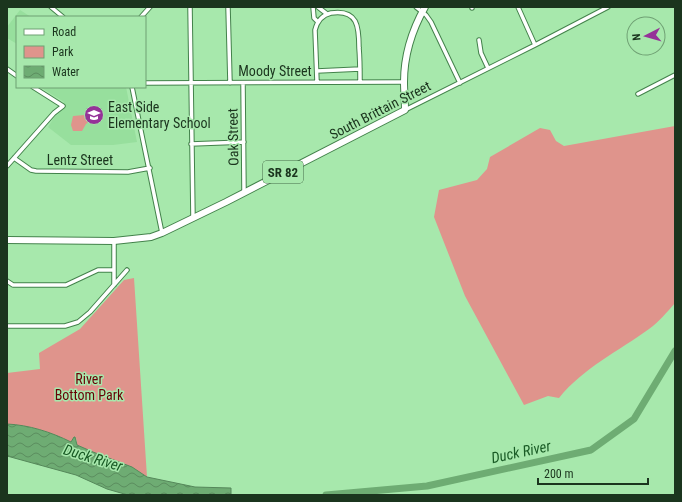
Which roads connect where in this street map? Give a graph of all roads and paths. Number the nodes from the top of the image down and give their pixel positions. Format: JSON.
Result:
{"nodes":[{"id":1,"x":51,"y":7,"type":"edge"},
{"id":2,"x":150,"y":7,"type":"edge"},
{"id":3,"x":190,"y":7,"type":"edge"},
{"id":4,"x":228,"y":7,"type":"edge"},
{"id":5,"x":313,"y":7,"type":"edge"},
{"id":6,"x":318,"y":7,"type":"edge"},
{"id":7,"x":416,"y":7,"type":"edge"},
{"id":8,"x":518,"y":7,"type":"edge"},
{"id":9,"x":608,"y":7,"type":"edge"},
{"id":10,"x":424,"y":9,"type":"edge"},
{"id":11,"x":327,"y":14,"type":"junction"},
{"id":12,"x":62,"y":16,"type":"edge"},
{"id":13,"x":142,"y":16,"type":"edge"},
{"id":14,"x":318,"y":22,"type":"junction"},
{"id":15,"x":479,"y":40,"type":"dead end"},
{"id":16,"x":535,"y":45,"type":"junction"},
{"id":17,"x":488,"y":68,"type":"junction"},
{"id":18,"x":7,"y":69,"type":"edge"},
{"id":19,"x":360,"y":69,"type":"junction"},
{"id":20,"x":317,"y":71,"type":"junction"},
{"id":21,"x":16,"y":75,"type":"edge"},
{"id":22,"x":675,"y":75,"type":"edge"},
{"id":23,"x":191,"y":82,"type":"junction"},
{"id":24,"x":317,"y":82,"type":"junction"},
{"id":25,"x":360,"y":82,"type":"junction"},
{"id":26,"x":404,"y":82,"type":"junction"},
{"id":27,"x":230,"y":83,"type":"junction"},
{"id":28,"x":243,"y":83,"type":"junction"},
{"id":29,"x":460,"y":83,"type":"junction"},
{"id":30,"x":146,"y":84,"type":"edge"},
{"id":31,"x":35,"y":88,"type":"edge"},
{"id":32,"x":132,"y":88,"type":"edge"},
{"id":33,"x":638,"y":94,"type":"dead end"},
{"id":34,"x":405,"y":110,"type":"junction"},
{"id":35,"x":244,"y":142,"type":"junction"},
{"id":36,"x":191,"y":144,"type":"junction"},
{"id":37,"x":14,"y":158,"type":"junction"},
{"id":38,"x":7,"y":166,"type":"edge"},
{"id":39,"x":150,"y":168,"type":"junction"},
{"id":40,"x":244,"y":192,"type":"junction"},
{"id":41,"x":193,"y":218,"type":"junction"},
{"id":42,"x":162,"y":233,"type":"junction"},
{"id":43,"x":7,"y":240,"type":"edge"},
{"id":44,"x":114,"y":241,"type":"junction"},
{"id":45,"x":113,"y":270,"type":"junction"},
{"id":46,"x":127,"y":270,"type":"dead end"},
{"id":47,"x":7,"y":281,"type":"edge"},
{"id":48,"x":114,"y":284,"type":"junction"},
{"id":49,"x":7,"y":326,"type":"edge"}],
"edges":[{"from":1,"to":12,"type":"street"},
{"from":2,"to":13,"type":"street"},
{"from":3,"to":23,"type":"street"},
{"from":4,"to":27,"type":"street"},
{"from":5,"to":14,"type":"street"},
{"from":6,"to":11,"type":"street"},
{"from":7,"to":10,"type":"street"},
{"from":8,"to":16,"type":"street"},
{"from":9,"to":16,"type":"street","name":"South Brittain Street"},
{"from":10,"to":26,"type":"main road"},
{"from":10,"to":29,"type":"street"},
{"from":11,"to":14,"type":"street"},
{"from":11,"to":19,"type":"street"},
{"from":14,"to":20,"type":"street"},
{"from":15,"to":17,"type":"street"},
{"from":16,"to":17,"type":"street","name":"South Brittain Street"},
{"from":17,"to":29,"type":"street","name":"South Brittain Street"},
{"from":18,"to":21,"type":"street"},
{"from":19,"to":20,"type":"street"},
{"from":19,"to":25,"type":"street"},
{"from":20,"to":24,"type":"street"},
{"from":22,"to":33,"type":"street"},
{"from":23,"to":27,"type":"street","name":"Moody Street"},
{"from":23,"to":30,"type":"street","name":"Moody Street"},
{"from":23,"to":36,"type":"street"},
{"from":24,"to":25,"type":"street","name":"Moody Street"},
{"from":24,"to":28,"type":"street","name":"Moody Street"},
{"from":25,"to":26,"type":"street","name":"Moody Street"},
{"from":26,"to":34,"type":"main road"},
{"from":27,"to":28,"type":"street","name":"Moody Street"},
{"from":28,"to":35,"type":"street","name":"Oak Street"},
{"from":29,"to":34,"type":"street","name":"South Brittain Street"},
{"from":31,"to":37,"type":"street"},
{"from":32,"to":39,"type":"street"},
{"from":34,"to":40,"type":"main road","name":"South Brittain Street","number":"SR 82"},
{"from":35,"to":36,"type":"street"},
{"from":35,"to":40,"type":"street","name":"Oak Street"},
{"from":36,"to":41,"type":"street"},
{"from":37,"to":38,"type":"street"},
{"from":37,"to":39,"type":"street","name":"Lentz Street"},
{"from":39,"to":42,"type":"street"},
{"from":40,"to":41,"type":"main road","name":"South Brittain Street","number":"SR 82"},
{"from":41,"to":42,"type":"main road","name":"South Brittain Street","number":"SR 82"},
{"from":42,"to":44,"type":"main road","number":"SR 82"},
{"from":43,"to":44,"type":"main road","number":"SR 82"},
{"from":44,"to":45,"type":"street"},
{"from":45,"to":47,"type":"street"},
{"from":45,"to":48,"type":"street"},
{"from":46,"to":48,"type":"street"},
{"from":48,"to":49,"type":"street"}]}
